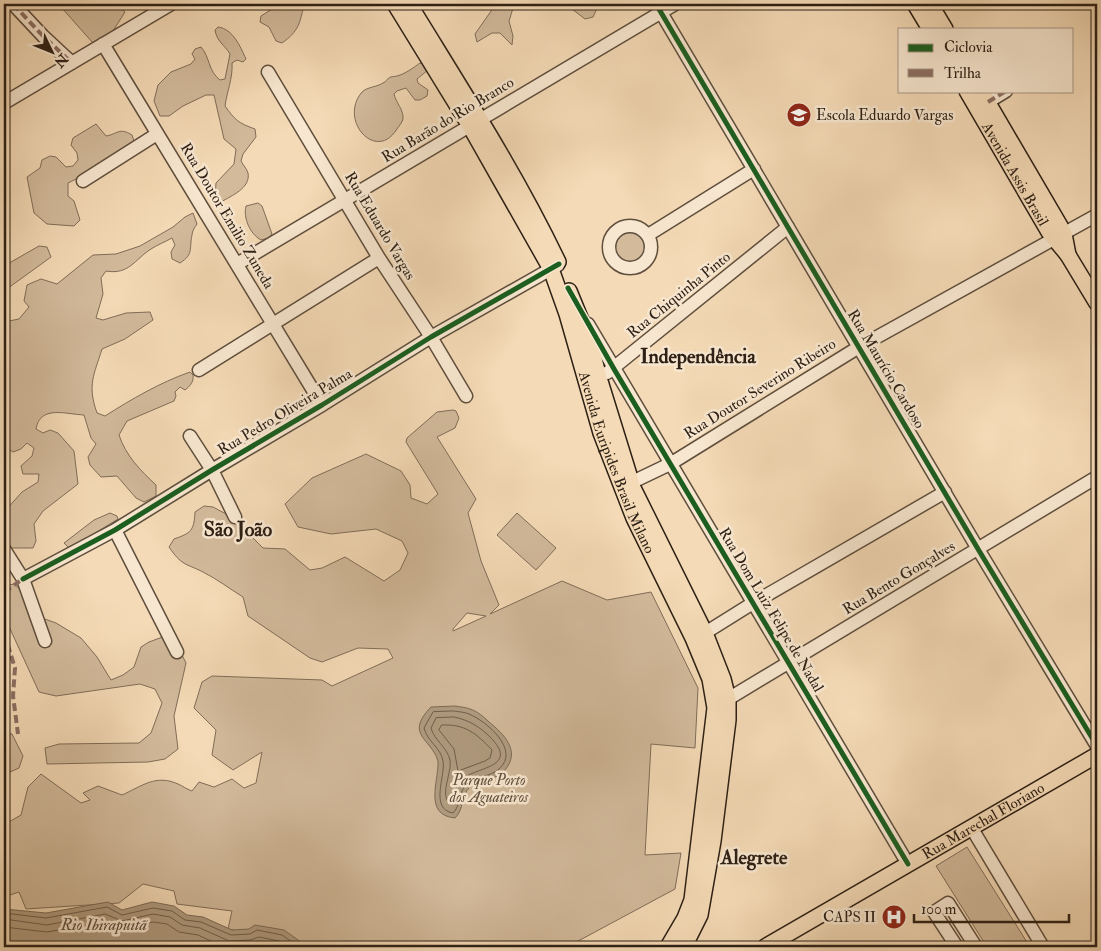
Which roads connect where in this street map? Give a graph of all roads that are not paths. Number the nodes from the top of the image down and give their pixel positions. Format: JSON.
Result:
{"nodes":[{"id":1,"x":13,"y":4,"type":"edge"},
{"id":2,"x":171,"y":4,"type":"edge"},
{"id":3,"x":395,"y":4,"type":"edge"},
{"id":4,"x":675,"y":4,"type":"edge"},
{"id":5,"x":915,"y":4,"type":"edge"},
{"id":6,"x":930,"y":4,"type":"edge"},
{"id":7,"x":658,"y":8,"type":"edge"},
{"id":8,"x":409,"y":11,"type":"edge"},
{"id":9,"x":929,"y":28,"type":"edge"},
{"id":10,"x":944,"y":28,"type":"edge"},
{"id":11,"x":102,"y":44,"type":"junction"},
{"id":12,"x":72,"y":63,"type":"junction"},
{"id":13,"x":268,"y":72,"type":"dead end"},
{"id":14,"x":967,"y":92,"type":"edge"},
{"id":15,"x":1002,"y":92,"type":"edge"},
{"id":16,"x":985,"y":97,"type":"edge"},
{"id":17,"x":4,"y":104,"type":"edge"},
{"id":18,"x":475,"y":123,"type":"junction"},
{"id":19,"x":157,"y":134,"type":"junction"},
{"id":20,"x":754,"y":169,"type":"junction"},
{"id":21,"x":83,"y":181,"type":"dead end"},
{"id":22,"x":344,"y":200,"type":"junction"},
{"id":23,"x":1097,"y":215,"type":"edge"},
{"id":24,"x":788,"y":227,"type":"junction"},
{"id":25,"x":648,"y":235,"type":"dead end"},
{"id":26,"x":1059,"y":237,"type":"junction"},
{"id":27,"x":379,"y":258,"type":"junction"},
{"id":28,"x":237,"y":264,"type":"junction"},
{"id":29,"x":555,"y":267,"type":"junction"},
{"id":30,"x":568,"y":288,"type":"junction"},
{"id":31,"x":1097,"y":303,"type":"edge"},
{"id":32,"x":274,"y":325,"type":"junction"},
{"id":33,"x":431,"y":337,"type":"junction"},
{"id":34,"x":582,"y":341,"type":"junction"},
{"id":35,"x":859,"y":347,"type":"junction"},
{"id":36,"x":614,"y":369,"type":"junction"},
{"id":37,"x":199,"y":370,"type":"dead end"},
{"id":38,"x":593,"y":381,"type":"junction"},
{"id":39,"x":466,"y":396,"type":"dead end"},
{"id":40,"x":322,"y":406,"type":"junction"},
{"id":41,"x":190,"y":436,"type":"dead end"},
{"id":42,"x":670,"y":464,"type":"junction"},
{"id":43,"x":212,"y":470,"type":"junction"},
{"id":44,"x":1097,"y":477,"type":"edge"},
{"id":45,"x":627,"y":485,"type":"junction"},
{"id":46,"x":945,"y":492,"type":"junction"},
{"id":47,"x":235,"y":517,"type":"dead end"},
{"id":48,"x":114,"y":530,"type":"junction"},
{"id":49,"x":4,"y":549,"type":"edge"},
{"id":50,"x":978,"y":549,"type":"junction"},
{"id":51,"x":23,"y":579,"type":"junction"},
{"id":52,"x":753,"y":603,"type":"junction"},
{"id":53,"x":699,"y":636,"type":"junction"},
{"id":54,"x":45,"y":641,"type":"dead end"},
{"id":55,"x":178,"y":652,"type":"dead end"},
{"id":56,"x":789,"y":664,"type":"junction"},
{"id":57,"x":721,"y":701,"type":"junction"},
{"id":58,"x":1097,"y":746,"type":"edge"},
{"id":59,"x":1097,"y":754,"type":"edge"},
{"id":60,"x":711,"y":800,"type":"junction"},
{"id":61,"x":971,"y":827,"type":"junction"},
{"id":62,"x":908,"y":864,"type":"junction"},
{"id":63,"x":668,"y":947,"type":"edge"},
{"id":64,"x":684,"y":947,"type":"edge"},
{"id":65,"x":765,"y":947,"type":"edge"},
{"id":66,"x":957,"y":947,"type":"edge"},
{"id":67,"x":976,"y":947,"type":"edge"},
{"id":68,"x":1043,"y":947,"type":"edge"}],
"edges":[{"from":1,"to":12,"type":"street"},
{"from":2,"to":11,"type":"street"},
{"from":3,"to":8,"type":"main road","name":"Avenida Euripides Brasil Milano"},
{"from":4,"to":7,"type":"street","name":"Rua Barão do Rio Branco"},
{"from":5,"to":9,"type":"main road"},
{"from":6,"to":10,"type":"main road"},
{"from":7,"to":18,"type":"street","name":"Rua Barão do Rio Branco"},
{"from":7,"to":20,"type":"street","name":"Rua Maurício Cardoso"},
{"from":8,"to":18,"type":"main road","name":"Avenida Euripides Brasil Milano"},
{"from":11,"to":12,"type":"street"},
{"from":11,"to":19,"type":"street","name":"Rua Doutor Emilio Zuneda"},
{"from":12,"to":17,"type":"street"},
{"from":13,"to":22,"type":"street","name":"Rua Eduardo Vargas"},
{"from":14,"to":26,"type":"main road","name":"Avenida Assis Brasil"},
{"from":15,"to":16,"type":"street"},
{"from":16,"to":26,"type":"main road","name":"Avenida Assis Brasil"},
{"from":18,"to":22,"type":"street","name":"Rua Barão do Rio Branco"},
{"from":18,"to":29,"type":"main road","name":"Avenida Euripides Brasil Milano"},
{"from":19,"to":21,"type":"street"},
{"from":19,"to":28,"type":"street","name":"Rua Doutor Emilio Zuneda"},
{"from":20,"to":24,"type":"street","name":"Rua Maurício Cardoso"},
{"from":20,"to":25,"type":"street"},
{"from":22,"to":27,"type":"street","name":"Rua Eduardo Vargas"},
{"from":22,"to":28,"type":"street","name":"Rua Barão do Rio Branco"},
{"from":23,"to":26,"type":"street","name":"Rua Doutor Severino Ribeiro"},
{"from":24,"to":35,"type":"street","name":"Rua Maurício Cardoso"},
{"from":24,"to":36,"type":"street","name":"Rua Chiquinha Pinto"},
{"from":26,"to":31,"type":"main road","name":"Avenida Assis Brasil"},
{"from":26,"to":35,"type":"street","name":"Rua Doutor Severino Ribeiro"},
{"from":27,"to":32,"type":"street"},
{"from":27,"to":33,"type":"street","name":"Rua Eduardo Vargas"},
{"from":28,"to":32,"type":"street","name":"Rua Doutor Emilio Zuneda"},
{"from":29,"to":30,"type":"main road","name":"Avenida Euripides Brasil Milano"},
{"from":29,"to":33,"type":"street","name":"Rua Pedro Oliveira Palma"},
{"from":29,"to":34,"type":"main road","name":"Avenida Euripides Brasil Milano"},
{"from":30,"to":34,"type":"main road","name":"Avenida Euripides Brasil Milano"},
{"from":30,"to":36,"type":"street","name":"Rua Dom Luiz Felipe de Nadal"},
{"from":32,"to":37,"type":"street"},
{"from":32,"to":40,"type":"street","name":"Rua Doutor Emilio Zuneda"},
{"from":33,"to":39,"type":"street","name":"Rua Eduardo Vargas"},
{"from":33,"to":40,"type":"street","name":"Rua Pedro Oliveira Palma"},
{"from":34,"to":36,"type":"street","name":"Rua Dom Luiz Felipe de Nadal"},
{"from":34,"to":38,"type":"main road","name":"Avenida Euripides Brasil Milano"},
{"from":35,"to":42,"type":"street","name":"Rua Doutor Severino Ribeiro"},
{"from":35,"to":46,"type":"street","name":"Rua Maurício Cardoso"},
{"from":36,"to":38,"type":"street","name":"Rua Chiquinha Pinto"},
{"from":36,"to":42,"type":"street","name":"Rua Dom Luiz Felipe de Nadal"},
{"from":38,"to":45,"type":"main road","name":"Avenida Euripides Brasil Milano"},
{"from":40,"to":43,"type":"street","name":"Rua Pedro Oliveira Palma"},
{"from":41,"to":43,"type":"street"},
{"from":42,"to":45,"type":"street","name":"Rua Doutor Severino Ribeiro"},
{"from":42,"to":52,"type":"street","name":"Rua Dom Luiz Felipe de Nadal"},
{"from":43,"to":47,"type":"street"},
{"from":43,"to":48,"type":"street","name":"Rua Pedro Oliveira Palma"},
{"from":44,"to":50,"type":"street","name":"Rua Bento Gonçalves"},
{"from":45,"to":53,"type":"main road","name":"Avenida Euripides Brasil Milano"},
{"from":46,"to":50,"type":"street","name":"Rua Maurício Cardoso"},
{"from":46,"to":52,"type":"street"},
{"from":48,"to":51,"type":"street","name":"Rua Pedro Oliveira Palma"},
{"from":48,"to":55,"type":"street"},
{"from":49,"to":51,"type":"street"},
{"from":50,"to":56,"type":"street","name":"Rua Bento Gonçalves"},
{"from":50,"to":58,"type":"street","name":"Rua Maurício Cardoso"},
{"from":51,"to":54,"type":"street"},
{"from":52,"to":53,"type":"street"},
{"from":52,"to":56,"type":"street","name":"Rua Dom Luiz Felipe de Nadal"},
{"from":53,"to":57,"type":"main road","name":"Avenida Euripides Brasil Milano"},
{"from":56,"to":57,"type":"street","name":"Rua Bento Gonçalves"},
{"from":56,"to":62,"type":"street","name":"Rua Dom Luiz Felipe de Nadal"},
{"from":57,"to":60,"type":"main road","name":"Avenida Euripides Brasil Milano"},
{"from":59,"to":61,"type":"main road","name":"Rua Marechal Floriano"},
{"from":60,"to":63,"type":"main road","name":"Avenida Euripides Brasil Milano"},
{"from":60,"to":64,"type":"main road","name":"Avenida Euripides Brasil Milano"},
{"from":61,"to":62,"type":"main road","name":"Rua Marechal Floriano"},
{"from":61,"to":68,"type":"street"},
{"from":62,"to":65,"type":"main road","name":"Rua Marechal Floriano"},
{"from":66,"to":67,"type":"street"}]}
